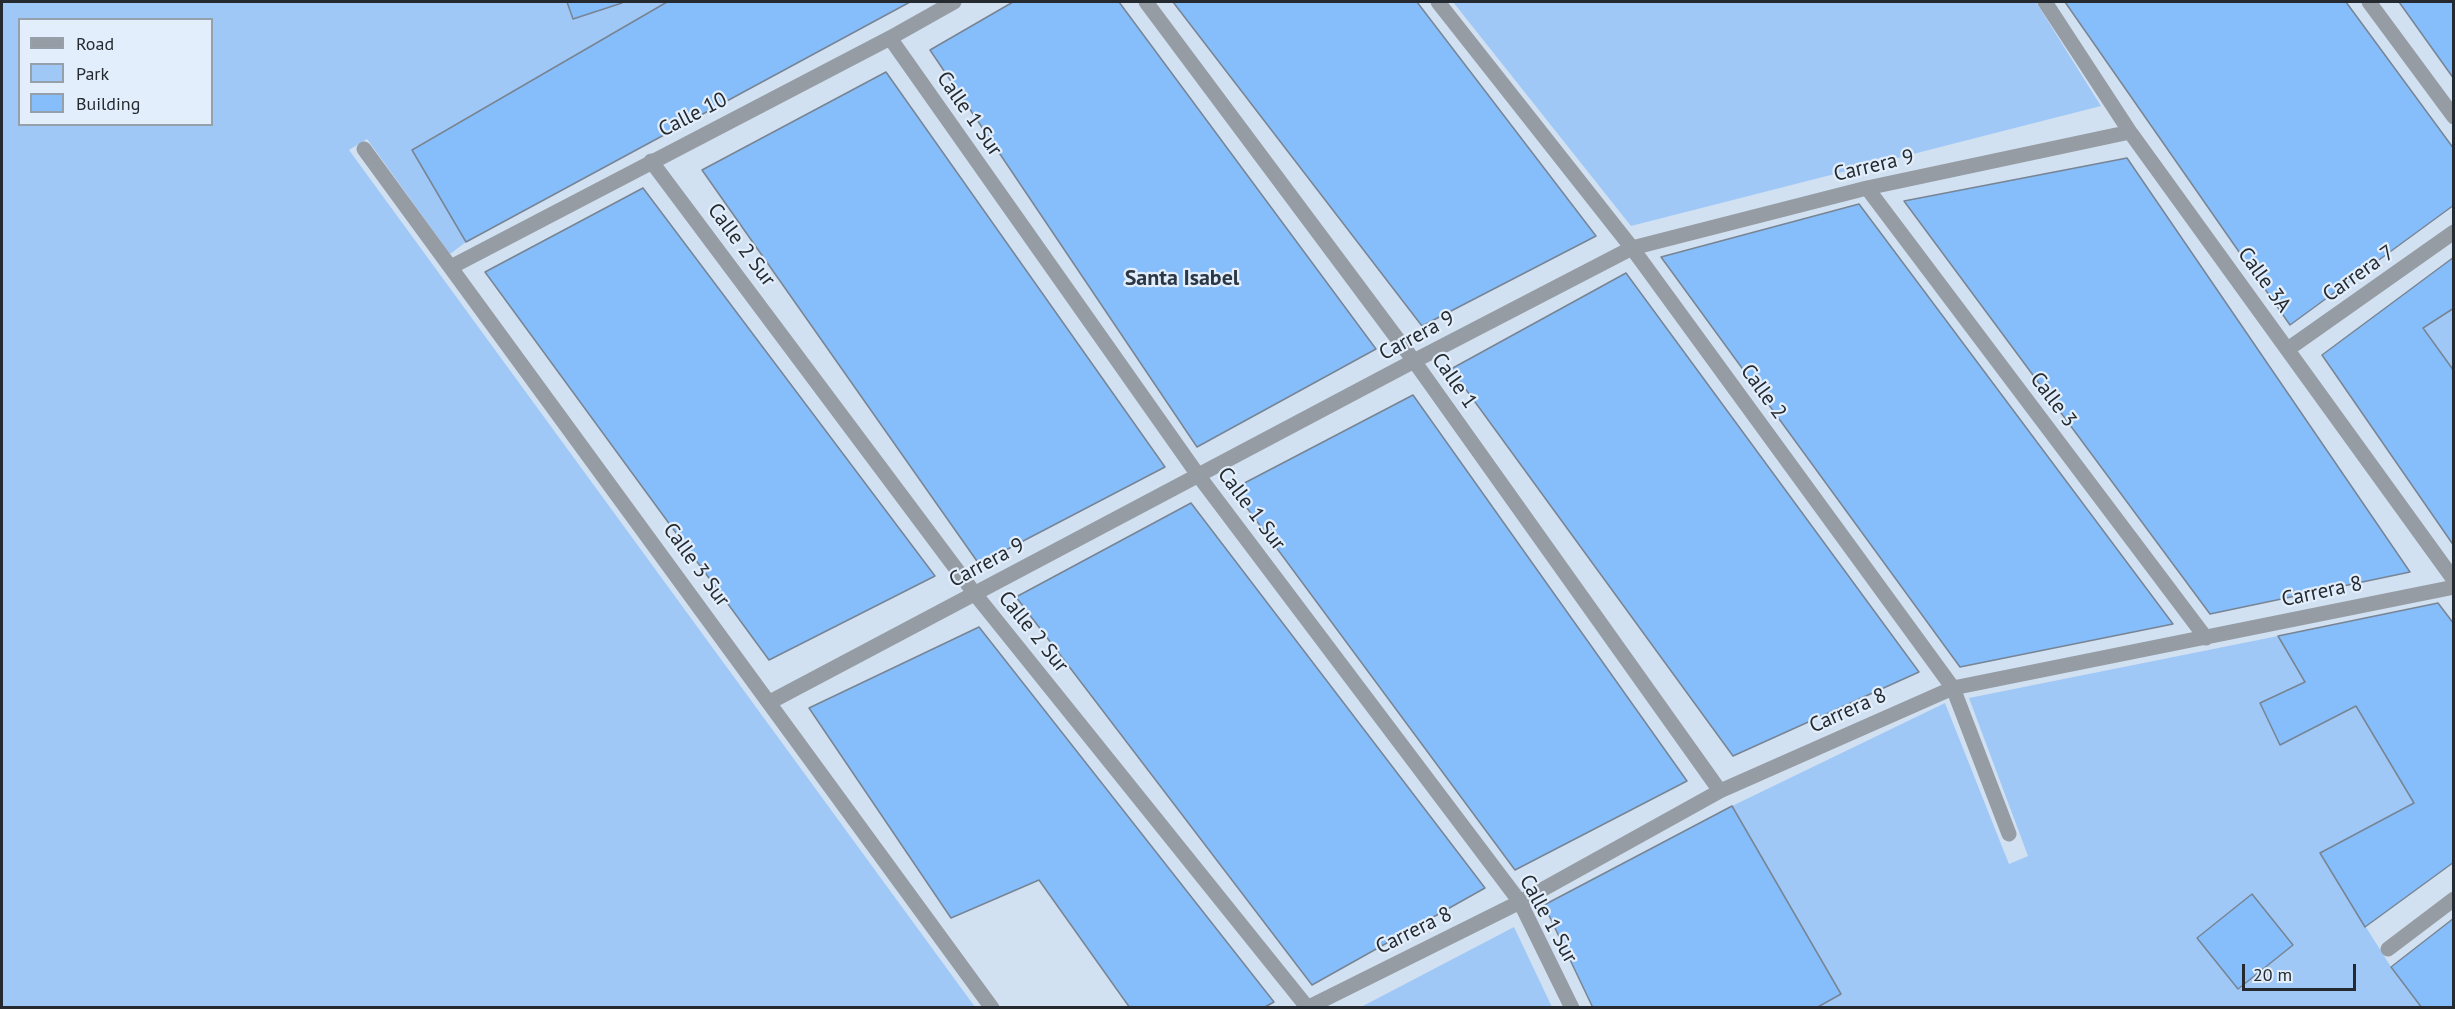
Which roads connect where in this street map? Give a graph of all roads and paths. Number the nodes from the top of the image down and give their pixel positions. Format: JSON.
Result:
{"nodes":[{"id":1,"x":954,"y":2,"type":"edge"},
{"id":2,"x":1146,"y":2,"type":"edge"},
{"id":3,"x":1438,"y":2,"type":"edge"},
{"id":4,"x":2045,"y":2,"type":"edge"},
{"id":5,"x":2369,"y":2,"type":"edge"},
{"id":6,"x":890,"y":38,"type":"junction"},
{"id":7,"x":2454,"y":117,"type":"edge"},
{"id":8,"x":2130,"y":132,"type":"junction"},
{"id":9,"x":364,"y":149,"type":"dead end"},
{"id":10,"x":651,"y":161,"type":"junction"},
{"id":11,"x":1867,"y":188,"type":"junction"},
{"id":12,"x":2454,"y":232,"type":"edge"},
{"id":13,"x":1632,"y":248,"type":"junction"},
{"id":14,"x":451,"y":267,"type":"junction"},
{"id":15,"x":2288,"y":349,"type":"junction"},
{"id":16,"x":1414,"y":361,"type":"junction"},
{"id":17,"x":1198,"y":475,"type":"junction"},
{"id":18,"x":2454,"y":580,"type":"edge"},
{"id":19,"x":2454,"y":587,"type":"edge"},
{"id":20,"x":975,"y":594,"type":"junction"},
{"id":21,"x":2206,"y":638,"type":"junction"},
{"id":22,"x":1953,"y":688,"type":"junction"},
{"id":23,"x":770,"y":702,"type":"junction"},
{"id":24,"x":1720,"y":791,"type":"junction"},
{"id":25,"x":2009,"y":834,"type":"dead end"},
{"id":26,"x":2454,"y":899,"type":"edge"},
{"id":27,"x":1520,"y":902,"type":"junction"},
{"id":28,"x":2388,"y":949,"type":"dead end"},
{"id":29,"x":992,"y":1008,"type":"edge"},
{"id":30,"x":1307,"y":1008,"type":"edge"},
{"id":31,"x":1572,"y":1008,"type":"edge"}],
"edges":[{"from":1,"to":6,"type":"street","name":"Calle 10"},
{"from":2,"to":16,"type":"street","name":"Calle 1"},
{"from":3,"to":13,"type":"street","name":"Calle 2"},
{"from":4,"to":8,"type":"street","name":"Calle 3A"},
{"from":5,"to":7,"type":"street"},
{"from":6,"to":10,"type":"street","name":"Calle 10"},
{"from":6,"to":17,"type":"street","name":"Calle 1 Sur"},
{"from":8,"to":11,"type":"street","name":"Carrera 9"},
{"from":8,"to":15,"type":"street","name":"Calle 3A"},
{"from":9,"to":14,"type":"street","name":"Calle 3 Sur"},
{"from":10,"to":14,"type":"street","name":"Calle 10"},
{"from":10,"to":20,"type":"street","name":"Calle 2 Sur"},
{"from":11,"to":13,"type":"street","name":"Carrera 9"},
{"from":11,"to":21,"type":"street","name":"Calle 3"},
{"from":12,"to":15,"type":"street","name":"Carrera 7"},
{"from":13,"to":16,"type":"street","name":"Carrera 9"},
{"from":13,"to":22,"type":"street","name":"Calle 2"},
{"from":14,"to":23,"type":"street","name":"Calle 3 Sur"},
{"from":15,"to":18,"type":"street","name":"Calle 3A"},
{"from":16,"to":17,"type":"street","name":"Carrera 9"},
{"from":16,"to":24,"type":"street","name":"Calle 1"},
{"from":17,"to":20,"type":"street","name":"Carrera 9"},
{"from":17,"to":27,"type":"street","name":"Calle 1 Sur"},
{"from":19,"to":21,"type":"street","name":"Carrera 8"},
{"from":20,"to":23,"type":"street","name":"Carrera 9"},
{"from":20,"to":30,"type":"street","name":"Calle 2 Sur"},
{"from":21,"to":22,"type":"street","name":"Carrera 8"},
{"from":22,"to":24,"type":"street","name":"Carrera 8"},
{"from":22,"to":25,"type":"street","name":"Calle 2"},
{"from":23,"to":29,"type":"street","name":"Calle 3 Sur"},
{"from":24,"to":27,"type":"street","name":"Carrera 8"},
{"from":26,"to":28,"type":"street"},
{"from":27,"to":30,"type":"street","name":"Carrera 8"},
{"from":27,"to":31,"type":"street","name":"Calle 1 Sur"}]}
